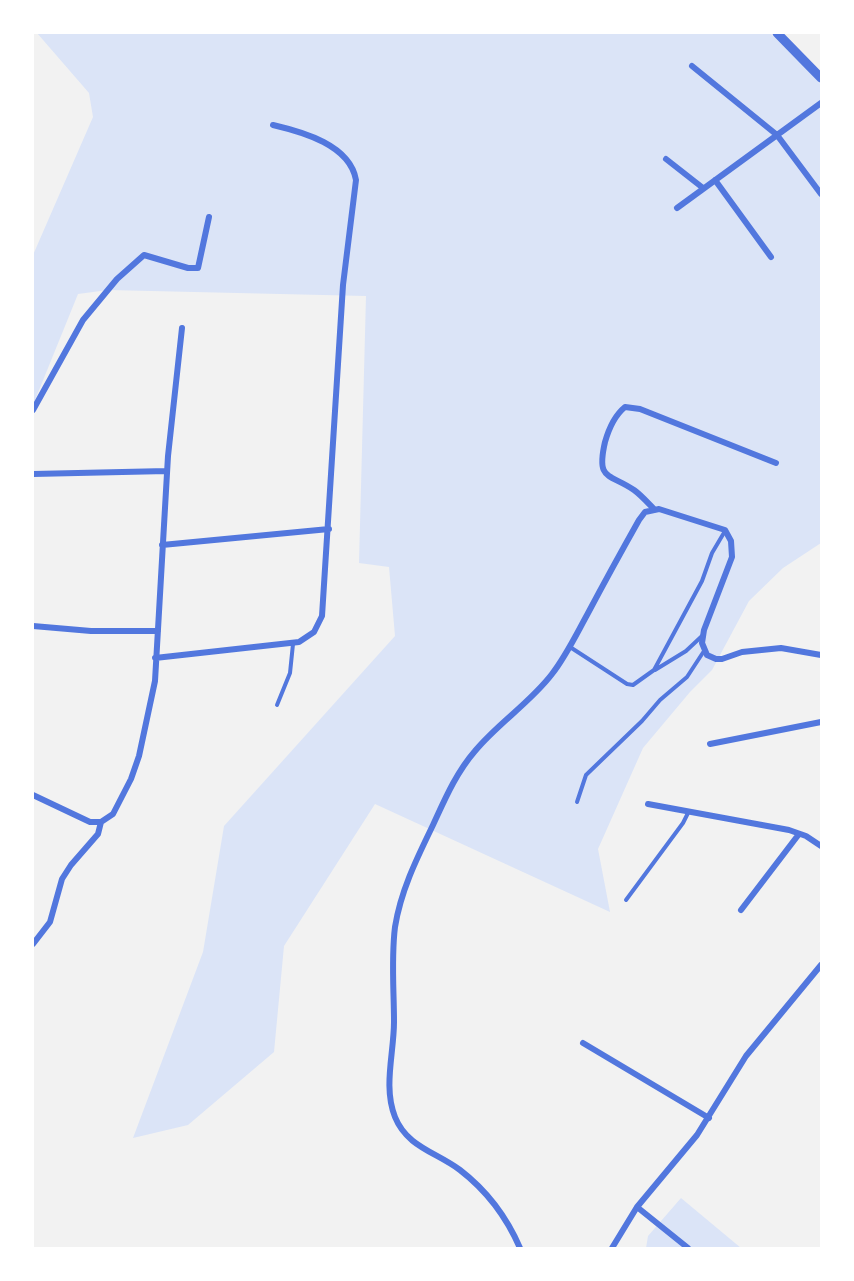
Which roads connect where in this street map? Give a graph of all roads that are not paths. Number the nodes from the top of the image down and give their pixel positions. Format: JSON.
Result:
{"nodes":[{"id":1,"x":777,"y":33,"type":"edge"},
{"id":2,"x":692,"y":66,"type":"dead end"},
{"id":3,"x":821,"y":78,"type":"edge"},
{"id":4,"x":821,"y":103,"type":"edge"},
{"id":5,"x":273,"y":124,"type":"dead end"},
{"id":6,"x":777,"y":135,"type":"junction"},
{"id":7,"x":666,"y":159,"type":"dead end"},
{"id":8,"x":715,"y":180,"type":"junction"},
{"id":9,"x":704,"y":188,"type":"junction"},
{"id":10,"x":821,"y":194,"type":"edge"},
{"id":11,"x":676,"y":208,"type":"dead end"},
{"id":12,"x":209,"y":217,"type":"dead end"},
{"id":13,"x":771,"y":257,"type":"dead end"},
{"id":14,"x":182,"y":327,"type":"dead end"},
{"id":15,"x":33,"y":410,"type":"edge"},
{"id":16,"x":776,"y":463,"type":"dead end"},
{"id":17,"x":167,"y":471,"type":"junction"},
{"id":18,"x":33,"y":474,"type":"edge"},
{"id":19,"x":654,"y":509,"type":"junction"},
{"id":20,"x":329,"y":529,"type":"junction"},
{"id":21,"x":725,"y":530,"type":"junction"},
{"id":22,"x":162,"y":545,"type":"junction"},
{"id":23,"x":33,"y":626,"type":"edge"},
{"id":24,"x":158,"y":631,"type":"junction"},
{"id":25,"x":703,"y":635,"type":"junction"},
{"id":26,"x":293,"y":644,"type":"junction"},
{"id":27,"x":570,"y":647,"type":"junction"},
{"id":28,"x":705,"y":651,"type":"junction"},
{"id":29,"x":821,"y":656,"type":"edge"},
{"id":30,"x":155,"y":658,"type":"junction"},
{"id":31,"x":654,"y":670,"type":"junction"},
{"id":32,"x":277,"y":705,"type":"dead end"},
{"id":33,"x":821,"y":722,"type":"edge"},
{"id":34,"x":710,"y":744,"type":"dead end"},
{"id":35,"x":33,"y":795,"type":"edge"},
{"id":36,"x":577,"y":802,"type":"dead end"},
{"id":37,"x":648,"y":804,"type":"dead end"},
{"id":38,"x":689,"y":811,"type":"junction"},
{"id":39,"x":101,"y":822,"type":"junction"},
{"id":40,"x":799,"y":834,"type":"junction"},
{"id":41,"x":821,"y":846,"type":"edge"},
{"id":42,"x":626,"y":900,"type":"dead end"},
{"id":43,"x":741,"y":910,"type":"dead end"},
{"id":44,"x":33,"y":945,"type":"edge"},
{"id":45,"x":821,"y":965,"type":"edge"},
{"id":46,"x":584,"y":1043,"type":"dead end"},
{"id":47,"x":709,"y":1118,"type":"junction"},
{"id":48,"x":637,"y":1207,"type":"junction"},
{"id":49,"x":520,"y":1248,"type":"edge"},
{"id":50,"x":612,"y":1248,"type":"edge"},
{"id":51,"x":688,"y":1248,"type":"edge"}],
"edges":[{"from":1,"to":3,"type":"street"},
{"from":2,"to":6,"type":"street"},
{"from":4,"to":6,"type":"street"},
{"from":5,"to":20,"type":"street"},
{"from":6,"to":8,"type":"street"},
{"from":6,"to":10,"type":"street"},
{"from":7,"to":9,"type":"street"},
{"from":8,"to":9,"type":"street"},
{"from":8,"to":13,"type":"street"},
{"from":9,"to":11,"type":"street"},
{"from":12,"to":15,"type":"street"},
{"from":14,"to":17,"type":"street"},
{"from":16,"to":19,"type":"street"},
{"from":17,"to":18,"type":"street"},
{"from":17,"to":22,"type":"street"},
{"from":19,"to":21,"type":"street"},
{"from":19,"to":27,"type":"street"},
{"from":20,"to":22,"type":"street"},
{"from":20,"to":26,"type":"street"},
{"from":21,"to":25,"type":"street"},
{"from":21,"to":31,"type":"lane"},
{"from":22,"to":24,"type":"street"},
{"from":23,"to":24,"type":"street"},
{"from":24,"to":30,"type":"street"},
{"from":25,"to":28,"type":"street"},
{"from":25,"to":31,"type":"lane"},
{"from":26,"to":30,"type":"street"},
{"from":26,"to":32,"type":"lane"},
{"from":27,"to":31,"type":"lane"},
{"from":27,"to":49,"type":"street"},
{"from":28,"to":29,"type":"street"},
{"from":28,"to":36,"type":"lane"},
{"from":30,"to":39,"type":"street"},
{"from":33,"to":34,"type":"street"},
{"from":35,"to":39,"type":"street"},
{"from":37,"to":38,"type":"street"},
{"from":38,"to":40,"type":"street"},
{"from":38,"to":42,"type":"lane"},
{"from":39,"to":44,"type":"street"},
{"from":40,"to":41,"type":"street"},
{"from":40,"to":43,"type":"street"},
{"from":45,"to":47,"type":"street"},
{"from":46,"to":47,"type":"street"},
{"from":47,"to":48,"type":"street"},
{"from":48,"to":50,"type":"street"},
{"from":48,"to":51,"type":"street"}]}
